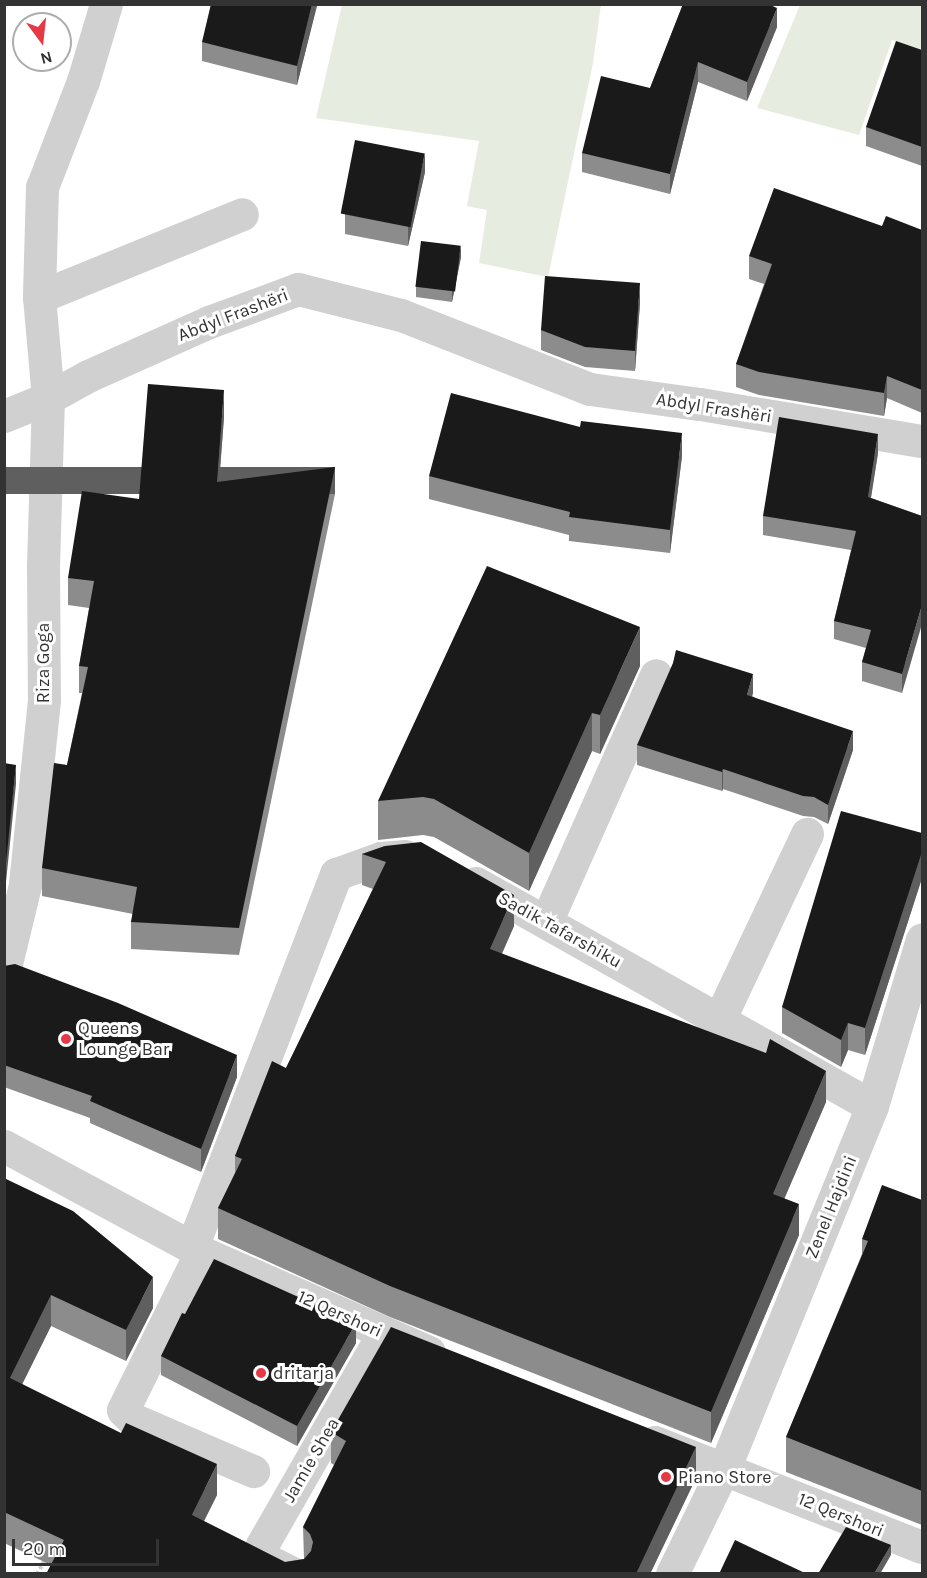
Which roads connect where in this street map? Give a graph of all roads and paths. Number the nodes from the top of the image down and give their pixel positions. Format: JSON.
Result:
{"nodes":[{"id":1,"x":106,"y":4,"type":"edge"},
{"id":2,"x":242,"y":214,"type":"dead end"},
{"id":3,"x":39,"y":297,"type":"junction"},
{"id":4,"x":48,"y":398,"type":"junction"},
{"id":5,"x":4,"y":416,"type":"edge"},
{"id":6,"x":922,"y":441,"type":"edge"},
{"id":7,"x":656,"y":675,"type":"dead end"},
{"id":8,"x":807,"y":834,"type":"dead end"},
{"id":9,"x":546,"y":922,"type":"junction"},
{"id":10,"x":922,"y":939,"type":"edge"},
{"id":11,"x":4,"y":972,"type":"edge"},
{"id":12,"x":719,"y":1020,"type":"junction"},
{"id":13,"x":872,"y":1106,"type":"junction"},
{"id":14,"x":4,"y":1146,"type":"edge"},
{"id":15,"x":196,"y":1249,"type":"junction"},
{"id":16,"x":383,"y":1334,"type":"junction"},
{"id":17,"x":460,"y":1364,"type":"edge"},
{"id":18,"x":624,"y":1429,"type":"edge"},
{"id":19,"x":724,"y":1468,"type":"junction"},
{"id":20,"x":253,"y":1471,"type":"dead end"},
{"id":21,"x":922,"y":1547,"type":"edge"},
{"id":22,"x":48,"y":1553,"type":"edge"},
{"id":23,"x":38,"y":1574,"type":"edge"},
{"id":24,"x":294,"y":1574,"type":"edge"},
{"id":25,"x":672,"y":1574,"type":"edge"}],
"edges":[{"from":1,"to":3,"type":"street"},
{"from":2,"to":3,"type":"street"},
{"from":3,"to":4,"type":"street"},
{"from":4,"to":5,"type":"street"},
{"from":4,"to":6,"type":"street","name":"Abdyl Frashëri"},
{"from":4,"to":11,"type":"street","name":"Riza Goga"},
{"from":7,"to":9,"type":"street"},
{"from":8,"to":12,"type":"street"},
{"from":9,"to":12,"type":"street","name":"Sadik Tafarshiku"},
{"from":9,"to":15,"type":"street","name":"Sadik Tafarshiku"},
{"from":10,"to":13,"type":"street","name":"Zenel Hajdini"},
{"from":12,"to":13,"type":"street","name":"Sadik Tafarshiku"},
{"from":13,"to":19,"type":"street","name":"Zenel Hajdini"},
{"from":14,"to":15,"type":"street","name":"12 Qershori"},
{"from":15,"to":16,"type":"street","name":"12 Qershori"},
{"from":15,"to":20,"type":"street","name":"Sadik Tafarshiku"},
{"from":16,"to":17,"type":"street","name":"12 Qershori"},
{"from":16,"to":24,"type":"street","name":"Jamie Shea"},
{"from":18,"to":19,"type":"street","name":"12 Qershori"},
{"from":19,"to":21,"type":"street","name":"12 Qershori"},
{"from":19,"to":25,"type":"street","name":"Zenel Hajdini"},
{"from":22,"to":23,"type":"path"}]}
